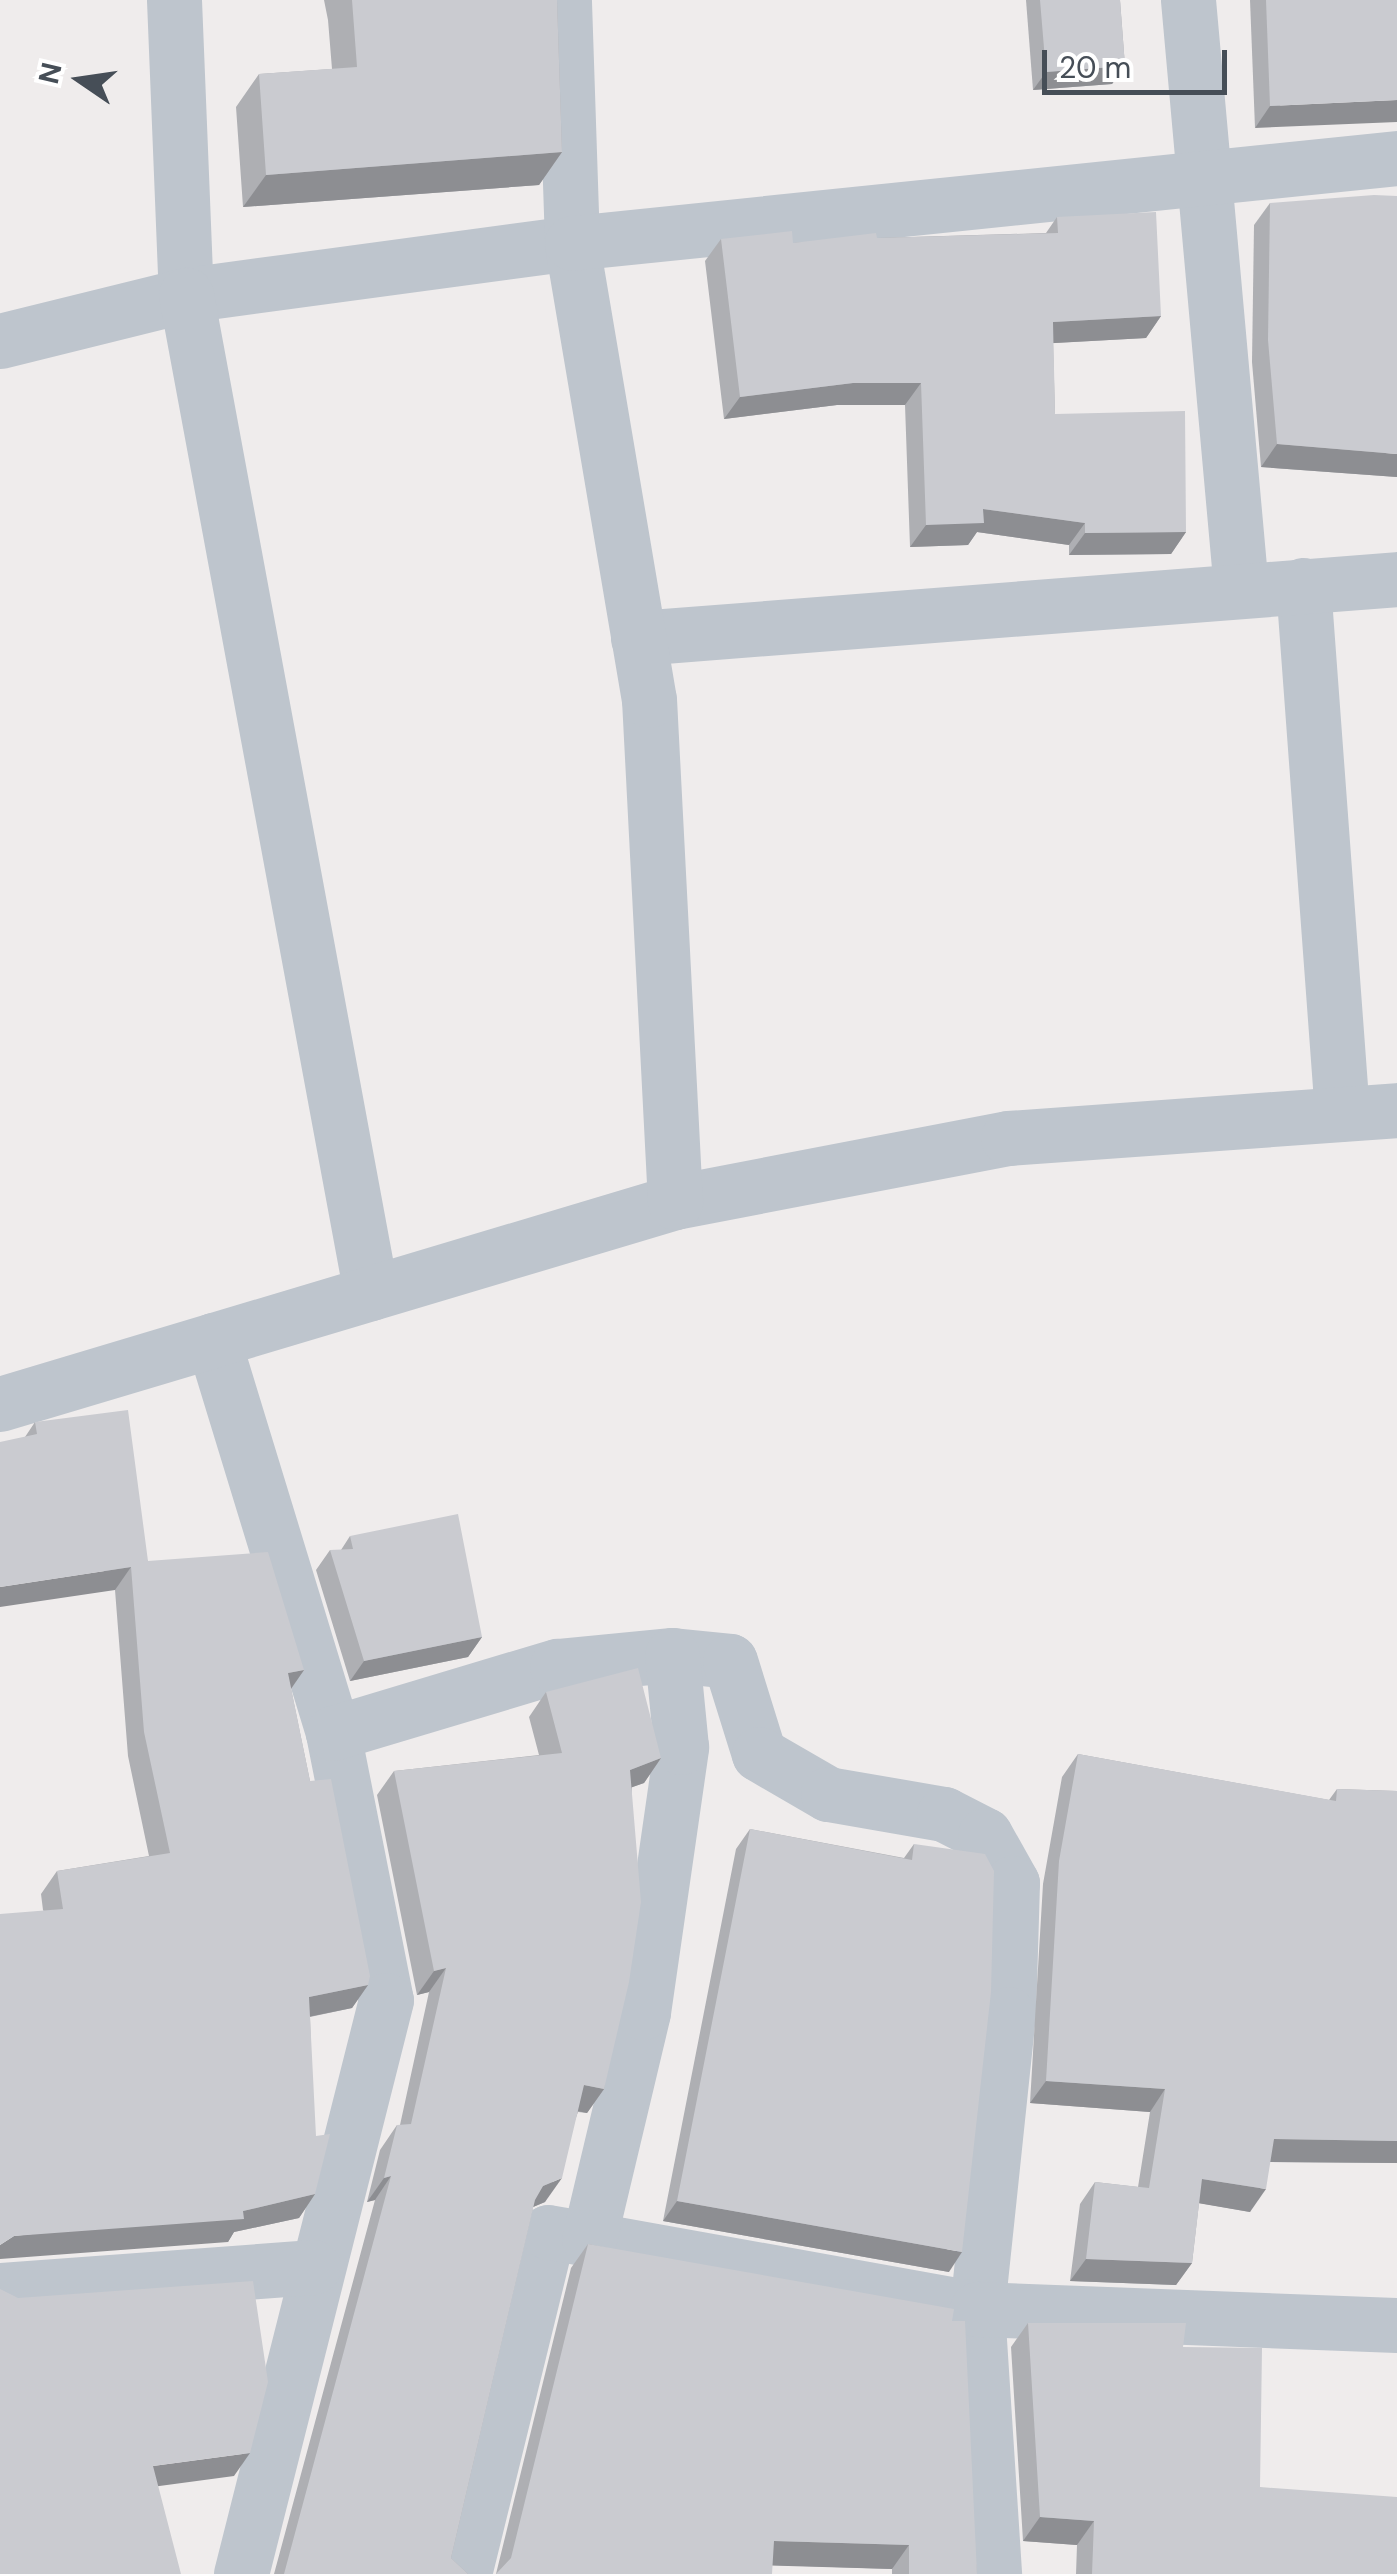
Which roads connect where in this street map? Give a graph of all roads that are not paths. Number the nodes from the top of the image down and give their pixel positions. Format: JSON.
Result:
{"nodes":[{"id":1,"x":174,"y":0,"type":"edge"},
{"id":2,"x":564,"y":0,"type":"edge"},
{"id":3,"x":1188,"y":0,"type":"edge"},
{"id":4,"x":1397,"y":158,"type":"edge"},
{"id":5,"x":1204,"y":179,"type":"junction"},
{"id":6,"x":572,"y":243,"type":"junction"},
{"id":7,"x":186,"y":294,"type":"junction"},
{"id":8,"x":0,"y":341,"type":"edge"},
{"id":9,"x":1397,"y":579,"type":"edge"},
{"id":10,"x":1303,"y":585,"type":"junction"},
{"id":11,"x":1242,"y":589,"type":"junction"},
{"id":12,"x":638,"y":638,"type":"junction"},
{"id":13,"x":1397,"y":1110,"type":"edge"},
{"id":14,"x":1342,"y":1114,"type":"junction"},
{"id":15,"x":676,"y":1202,"type":"junction"},
{"id":16,"x":371,"y":1293,"type":"junction"},
{"id":17,"x":213,"y":1340,"type":"junction"},
{"id":18,"x":0,"y":1404,"type":"edge"},
{"id":19,"x":672,"y":1654,"type":"junction"},
{"id":20,"x":333,"y":1733,"type":"junction"},
{"id":21,"x":589,"y":2238,"type":"junction"},
{"id":22,"x":314,"y":2267,"type":"junction"},
{"id":23,"x":0,"y":2290,"type":"edge"},
{"id":24,"x":977,"y":2309,"type":"junction"},
{"id":25,"x":1397,"y":2324,"type":"edge"},
{"id":26,"x":240,"y":2574,"type":"edge"},
{"id":27,"x":464,"y":2574,"type":"edge"},
{"id":28,"x":994,"y":2574,"type":"edge"}],
"edges":[{"from":1,"to":7,"type":"street"},
{"from":2,"to":6,"type":"street"},
{"from":3,"to":5,"type":"street"},
{"from":4,"to":5,"type":"street"},
{"from":5,"to":6,"type":"street"},
{"from":5,"to":11,"type":"street"},
{"from":6,"to":7,"type":"street"},
{"from":6,"to":12,"type":"street"},
{"from":7,"to":8,"type":"street"},
{"from":7,"to":16,"type":"street"},
{"from":9,"to":10,"type":"street"},
{"from":10,"to":11,"type":"street"},
{"from":10,"to":14,"type":"street"},
{"from":11,"to":12,"type":"street"},
{"from":12,"to":15,"type":"street"},
{"from":13,"to":14,"type":"street"},
{"from":14,"to":15,"type":"street"},
{"from":15,"to":16,"type":"street"},
{"from":16,"to":17,"type":"street"},
{"from":17,"to":18,"type":"street"},
{"from":17,"to":20,"type":"street"},
{"from":19,"to":20,"type":"street"},
{"from":19,"to":21,"type":"street"},
{"from":19,"to":24,"type":"street"},
{"from":20,"to":22,"type":"street"},
{"from":21,"to":24,"type":"street"},
{"from":21,"to":27,"type":"street"},
{"from":22,"to":23,"type":"street"},
{"from":22,"to":26,"type":"street"},
{"from":24,"to":25,"type":"street"},
{"from":24,"to":28,"type":"street"}]}
